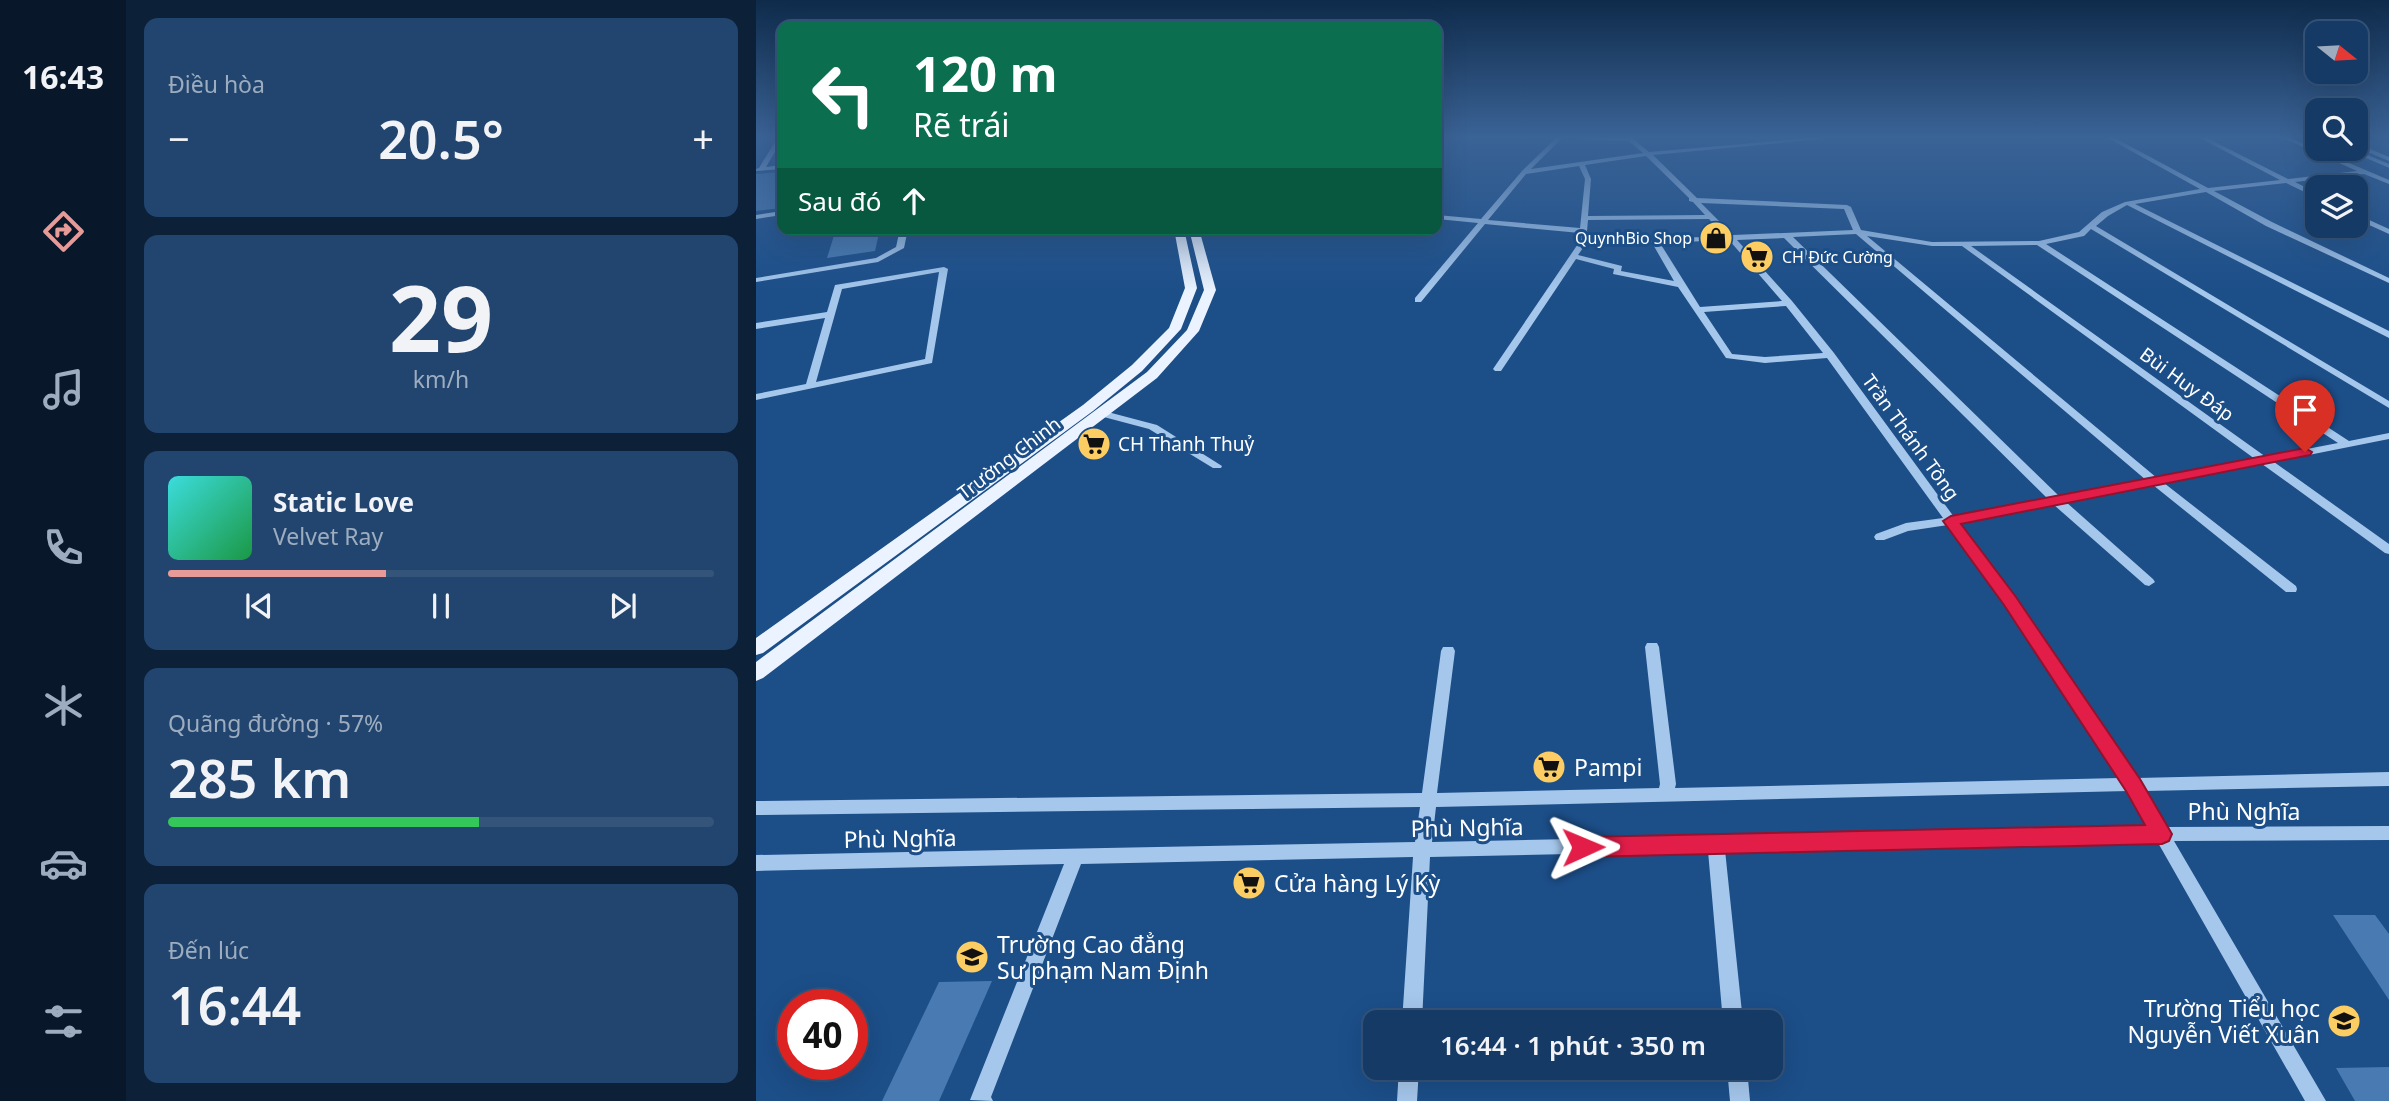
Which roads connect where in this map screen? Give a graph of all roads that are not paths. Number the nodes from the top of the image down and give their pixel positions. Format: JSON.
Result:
{"nodes":[{"id":1,"x":1510,"y":188,"type":"edge"},
{"id":2,"x":1587,"y":188,"type":"edge"},
{"id":3,"x":1680,"y":188,"type":"edge"},
{"id":4,"x":2205,"y":188,"type":"edge"},
{"id":5,"x":2222,"y":188,"type":"edge"},
{"id":6,"x":2208,"y":190,"type":"junction"},
{"id":7,"x":1691,"y":200,"type":"junction"},
{"id":8,"x":2127,"y":203,"type":"junction"},
{"id":9,"x":777,"y":214,"type":"edge"},
{"id":10,"x":756,"y":217,"type":"edge"},
{"id":11,"x":1442,"y":217,"type":"edge"},
{"id":12,"x":1710,"y":217,"type":"junction"},
{"id":13,"x":1583,"y":218,"type":"junction"},
{"id":14,"x":1483,"y":221,"type":"junction"},
{"id":15,"x":2368,"y":222,"type":"edge"},
{"id":16,"x":2091,"y":226,"type":"junction"},
{"id":17,"x":1583,"y":231,"type":"junction"},
{"id":18,"x":1858,"y":232,"type":"junction"},
{"id":19,"x":2389,"y":232,"type":"edge"},
{"id":20,"x":1784,"y":234,"type":"junction"},
{"id":21,"x":903,"y":235,"type":"edge"},
{"id":22,"x":1179,"y":235,"type":"edge"},
{"id":23,"x":1196,"y":235,"type":"edge"},
{"id":24,"x":1730,"y":236,"type":"junction"},
{"id":25,"x":2039,"y":243,"type":"junction"},
{"id":26,"x":1966,"y":246,"type":"junction"},
{"id":27,"x":1575,"y":257,"type":"junction"},
{"id":28,"x":756,"y":280,"type":"edge"},
{"id":29,"x":2389,"y":281,"type":"edge"},
{"id":30,"x":1682,"y":285,"type":"junction"},
{"id":31,"x":1418,"y":300,"type":"dead end"},
{"id":32,"x":1789,"y":303,"type":"junction"},
{"id":33,"x":1699,"y":310,"type":"junction"},
{"id":34,"x":831,"y":314,"type":"junction"},
{"id":35,"x":756,"y":327,"type":"edge"},
{"id":36,"x":2389,"y":335,"type":"edge"},
{"id":37,"x":1830,"y":355,"type":"junction"},
{"id":38,"x":1498,"y":369,"type":"dead end"},
{"id":39,"x":810,"y":386,"type":"junction"},
{"id":40,"x":756,"y":397,"type":"edge"},
{"id":41,"x":2389,"y":405,"type":"edge"},
{"id":42,"x":1104,"y":414,"type":"junction"},
{"id":43,"x":2389,"y":436,"type":"edge"},
{"id":44,"x":2347,"y":444,"type":"junction"},
{"id":45,"x":2262,"y":460,"type":"junction"},
{"id":46,"x":1217,"y":466,"type":"dead end"},
{"id":47,"x":2153,"y":480,"type":"junction"},
{"id":48,"x":2055,"y":499,"type":"junction"},
{"id":49,"x":1951,"y":521,"type":"junction"},
{"id":50,"x":1880,"y":537,"type":"dead end"},
{"id":51,"x":2389,"y":550,"type":"edge"},
{"id":52,"x":2150,"y":582,"type":"dead end"},
{"id":53,"x":2291,"y":589,"type":"dead end"},
{"id":54,"x":1652,"y":647,"type":"dead end"},
{"id":55,"x":756,"y":648,"type":"edge"},
{"id":56,"x":1448,"y":651,"type":"dead end"},
{"id":57,"x":756,"y":673,"type":"edge"},
{"id":58,"x":2389,"y":779,"type":"edge"},
{"id":59,"x":2133,"y":785,"type":"junction"},
{"id":60,"x":1664,"y":795,"type":"junction"},
{"id":61,"x":1427,"y":800,"type":"junction"},
{"id":62,"x":756,"y":808,"type":"edge"},
{"id":63,"x":2389,"y":833,"type":"edge"},
{"id":64,"x":2162,"y":834,"type":"junction"},
{"id":65,"x":1716,"y":844,"type":"junction"},
{"id":66,"x":1422,"y":851,"type":"junction"},
{"id":67,"x":1075,"y":857,"type":"junction"},
{"id":68,"x":756,"y":863,"type":"edge"},
{"id":69,"x":1413,"y":1010,"type":"edge"},
{"id":70,"x":1731,"y":1010,"type":"edge"},
{"id":71,"x":1408,"y":1080,"type":"edge"},
{"id":72,"x":1738,"y":1080,"type":"edge"},
{"id":73,"x":983,"y":1101,"type":"edge"},
{"id":74,"x":1407,"y":1101,"type":"edge"},
{"id":75,"x":1740,"y":1101,"type":"edge"},
{"id":76,"x":2316,"y":1101,"type":"edge"}],
"edges":[{"from":1,"to":14,"type":"street"},
{"from":2,"to":13,"type":"street"},
{"from":3,"to":7,"type":"street","name":"Trần Thánh Tông"},
{"from":4,"to":6,"type":"street"},
{"from":5,"to":6,"type":"street"},
{"from":6,"to":8,"type":"street"},
{"from":6,"to":29,"type":"street"},
{"from":7,"to":12,"type":"street","name":"Trần Thánh Tông"},
{"from":7,"to":18,"type":"street"},
{"from":8,"to":16,"type":"street"},
{"from":8,"to":36,"type":"street"},
{"from":9,"to":10,"type":"street"},
{"from":11,"to":14,"type":"street"},
{"from":12,"to":13,"type":"street"},
{"from":12,"to":24,"type":"street","name":"Trần Thánh Tông"},
{"from":13,"to":17,"type":"street"},
{"from":14,"to":17,"type":"street"},
{"from":14,"to":31,"type":"street"},
{"from":15,"to":19,"type":"street"},
{"from":16,"to":25,"type":"street"},
{"from":16,"to":41,"type":"street"},
{"from":17,"to":27,"type":"street"},
{"from":18,"to":20,"type":"street"},
{"from":18,"to":26,"type":"street"},
{"from":18,"to":47,"type":"street"},
{"from":20,"to":24,"type":"street"},
{"from":20,"to":48,"type":"street"},
{"from":21,"to":28,"type":"street"},
{"from":22,"to":55,"type":"main road","name":"Trường Chinh"},
{"from":23,"to":42,"type":"main road","name":"Trường Chinh"},
{"from":24,"to":30,"type":"street"},
{"from":24,"to":32,"type":"street","name":"Trần Thánh Tông"},
{"from":25,"to":26,"type":"street"},
{"from":25,"to":44,"type":"street"},
{"from":26,"to":45,"type":"street","name":"Bùi Huy Đáp"},
{"from":27,"to":30,"type":"street"},
{"from":27,"to":38,"type":"street"},
{"from":30,"to":33,"type":"street"},
{"from":32,"to":33,"type":"street"},
{"from":32,"to":37,"type":"street","name":"Trần Thánh Tông"},
{"from":33,"to":37,"type":"street"},
{"from":34,"to":35,"type":"street"},
{"from":34,"to":39,"type":"street"},
{"from":34,"to":39,"type":"street"},
{"from":37,"to":49,"type":"street","name":"Trần Thánh Tông"},
{"from":39,"to":40,"type":"street"},
{"from":42,"to":46,"type":"street"},
{"from":42,"to":57,"type":"main road","name":"Trường Chinh"},
{"from":43,"to":44,"type":"street"},
{"from":44,"to":45,"type":"street"},
{"from":45,"to":47,"type":"street"},
{"from":45,"to":51,"type":"street","name":"Bùi Huy Đáp"},
{"from":47,"to":48,"type":"street"},
{"from":47,"to":53,"type":"street"},
{"from":48,"to":49,"type":"street"},
{"from":48,"to":52,"type":"street"},
{"from":49,"to":50,"type":"street"},
{"from":49,"to":59,"type":"street","name":"Trần Thánh Tông"},
{"from":54,"to":60,"type":"street"},
{"from":56,"to":61,"type":"street"},
{"from":58,"to":59,"type":"street"},
{"from":59,"to":60,"type":"street"},
{"from":59,"to":64,"type":"street","name":"Trần Thánh Tông"},
{"from":60,"to":61,"type":"street"},
{"from":61,"to":62,"type":"street"},
{"from":61,"to":66,"type":"street"},
{"from":63,"to":64,"type":"street","name":"Phù Nghĩa"},
{"from":64,"to":65,"type":"street","name":"Phù Nghĩa"},
{"from":64,"to":76,"type":"street","name":"Trần Thánh Tông"},
{"from":65,"to":66,"type":"street","name":"Phù Nghĩa"},
{"from":65,"to":70,"type":"street"},
{"from":66,"to":67,"type":"street","name":"Phù Nghĩa"},
{"from":66,"to":69,"type":"street"},
{"from":67,"to":68,"type":"street","name":"Phù Nghĩa"},
{"from":67,"to":73,"type":"street"},
{"from":71,"to":74,"type":"street"},
{"from":72,"to":75,"type":"street"}]}
